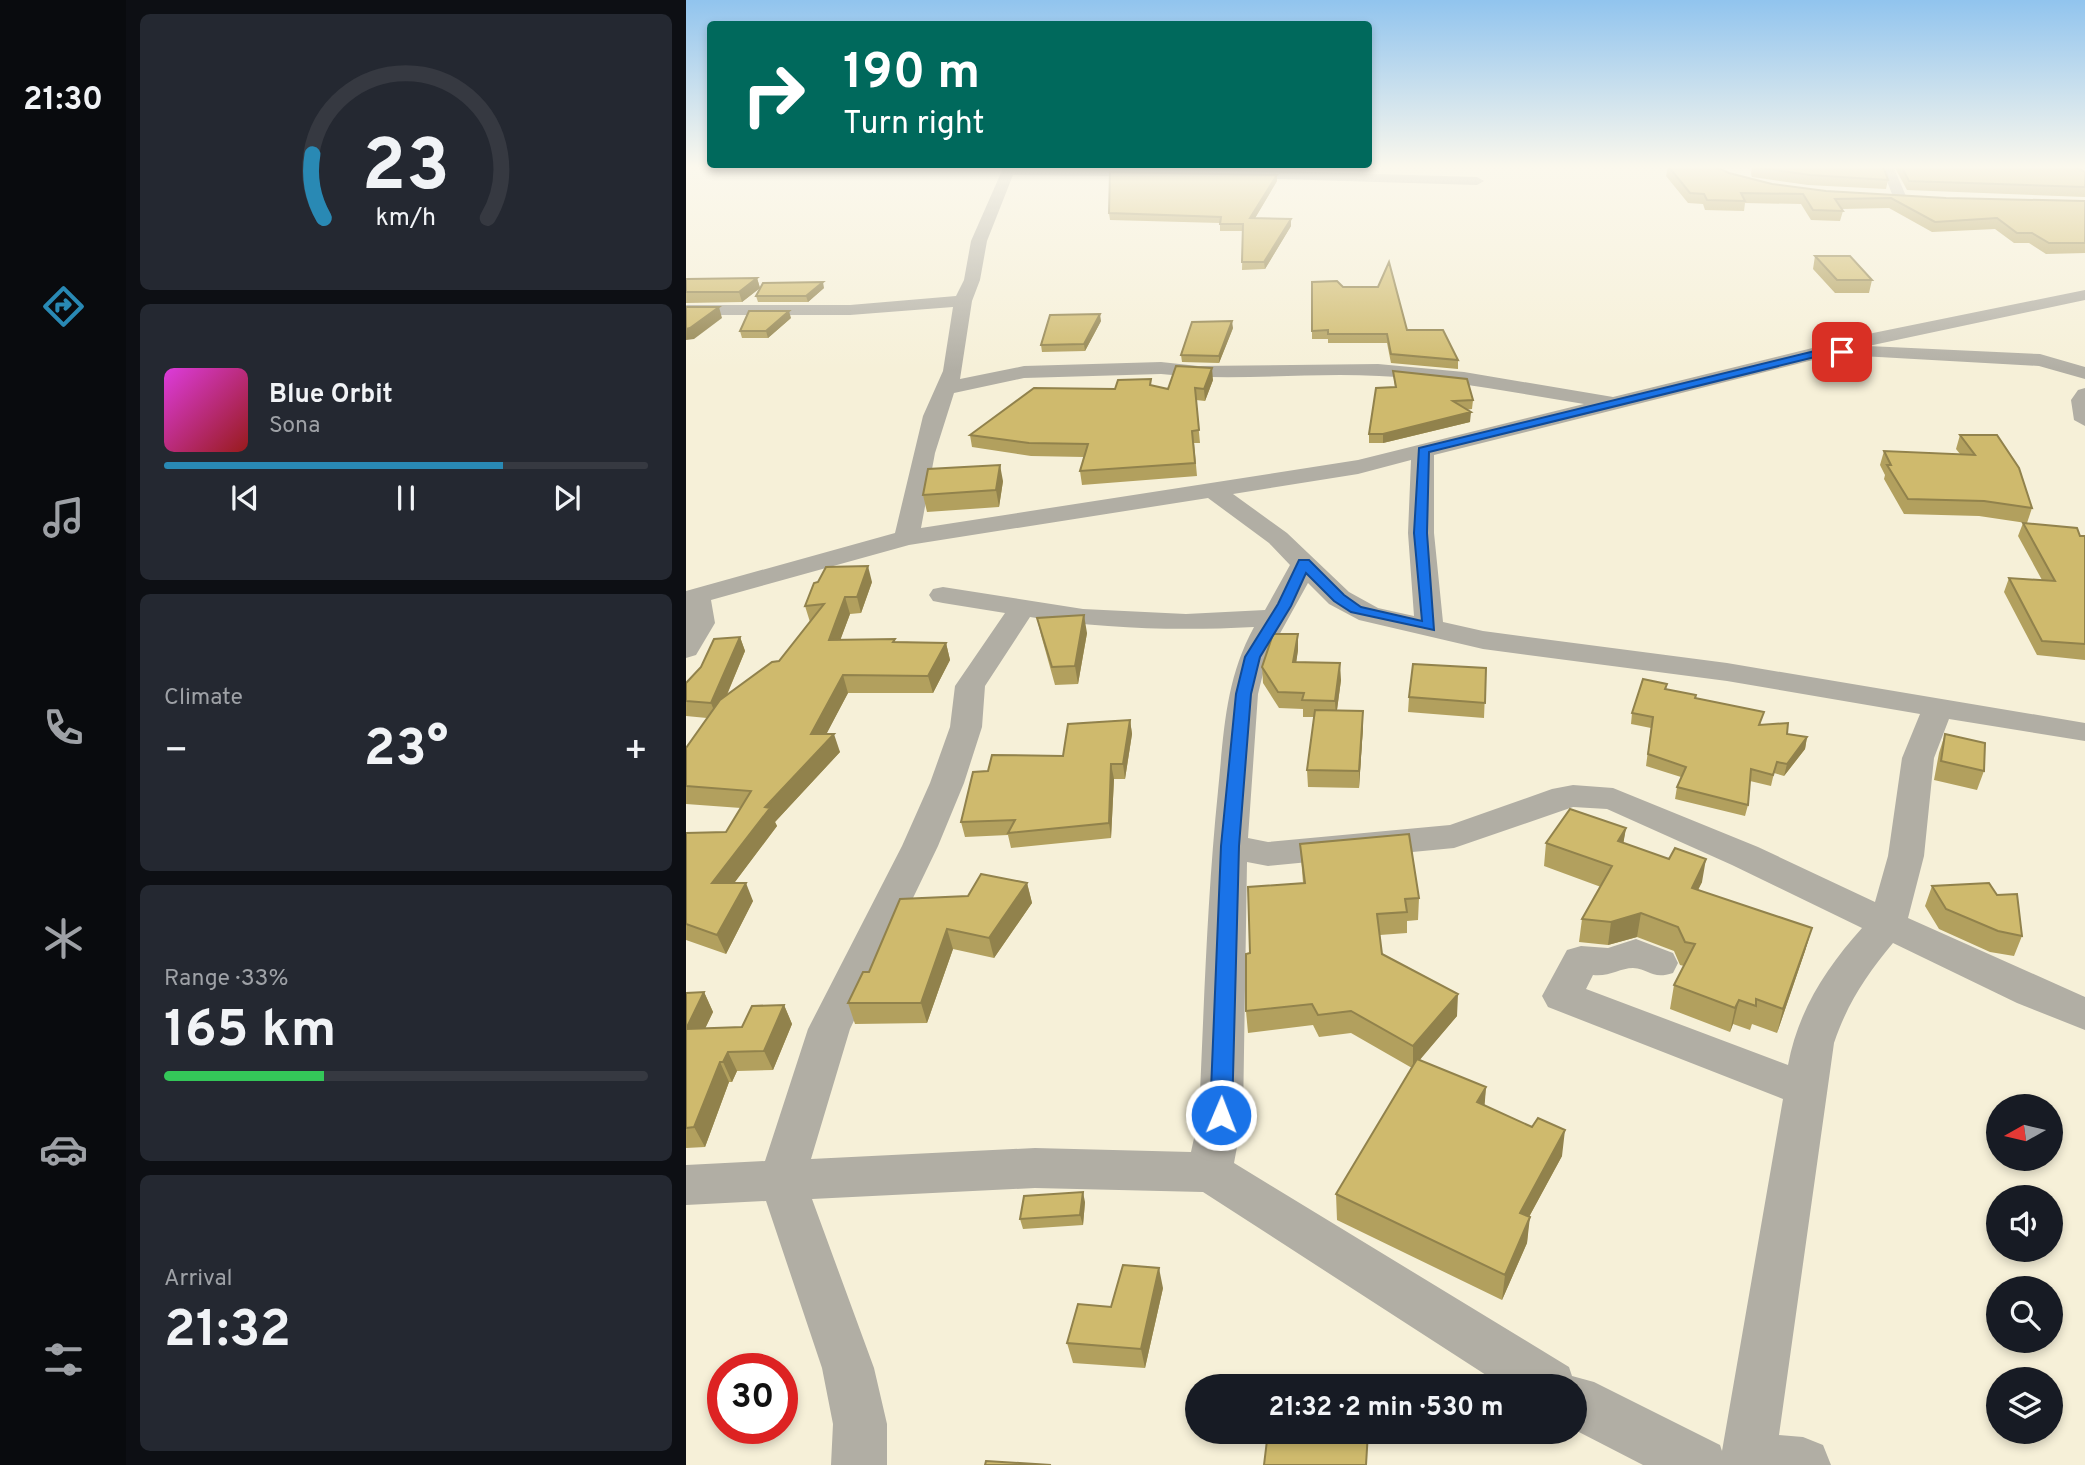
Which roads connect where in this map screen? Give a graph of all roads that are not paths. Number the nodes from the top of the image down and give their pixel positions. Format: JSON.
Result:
{"nodes":[{"id":1,"x":982,"y":234,"type":"edge"},
{"id":2,"x":2085,"y":295,"type":"edge"},
{"id":3,"x":963,"y":301,"type":"junction"},
{"id":4,"x":686,"y":310,"type":"edge"},
{"id":5,"x":1826,"y":351,"type":"junction"},
{"id":6,"x":2085,"y":373,"type":"edge"},
{"id":7,"x":947,"y":388,"type":"junction"},
{"id":8,"x":2085,"y":394,"type":"edge"},
{"id":9,"x":1616,"y":404,"type":"junction"},
{"id":10,"x":2085,"y":420,"type":"edge"},
{"id":11,"x":1423,"y":450,"type":"junction"},
{"id":12,"x":1213,"y":490,"type":"junction"},
{"id":13,"x":907,"y":538,"type":"junction"},
{"id":14,"x":1304,"y":563,"type":"junction"},
{"id":15,"x":943,"y":595,"type":"dead end"},
{"id":16,"x":692,"y":598,"type":"edge"},
{"id":17,"x":1023,"y":606,"type":"junction"},
{"id":18,"x":1273,"y":618,"type":"junction"},
{"id":19,"x":1429,"y":627,"type":"junction"},
{"id":20,"x":686,"y":649,"type":"edge"},
{"id":21,"x":1939,"y":706,"type":"junction"},
{"id":22,"x":2085,"y":732,"type":"edge"},
{"id":23,"x":1230,"y":846,"type":"junction"},
{"id":24,"x":1888,"y":923,"type":"junction"},
{"id":25,"x":1659,"y":963,"type":"dead end"},
{"id":26,"x":2085,"y":1014,"type":"edge"},
{"id":27,"x":1806,"y":1090,"type":"junction"},
{"id":28,"x":1210,"y":1172,"type":"junction"},
{"id":29,"x":782,"y":1180,"type":"junction"},
{"id":30,"x":686,"y":1185,"type":"edge"},
{"id":31,"x":1531,"y":1374,"type":"edge"},
{"id":32,"x":1587,"y":1406,"type":"edge"},
{"id":33,"x":1732,"y":1463,"type":"edge"},
{"id":34,"x":859,"y":1465,"type":"edge"},
{"id":35,"x":1803,"y":1465,"type":"edge"}],
"edges":[{"from":1,"to":3,"type":"street"},
{"from":2,"to":5,"type":"street"},
{"from":3,"to":4,"type":"street"},
{"from":3,"to":7,"type":"street"},
{"from":5,"to":6,"type":"street"},
{"from":5,"to":9,"type":"street"},
{"from":7,"to":9,"type":"street"},
{"from":7,"to":13,"type":"street"},
{"from":8,"to":10,"type":"street"},
{"from":9,"to":11,"type":"street"},
{"from":11,"to":12,"type":"street"},
{"from":11,"to":19,"type":"street"},
{"from":12,"to":13,"type":"street"},
{"from":12,"to":14,"type":"street"},
{"from":13,"to":16,"type":"street"},
{"from":14,"to":18,"type":"street"},
{"from":14,"to":19,"type":"street"},
{"from":15,"to":17,"type":"street"},
{"from":16,"to":20,"type":"street"},
{"from":17,"to":18,"type":"street"},
{"from":17,"to":29,"type":"street"},
{"from":18,"to":23,"type":"street"},
{"from":19,"to":21,"type":"street"},
{"from":21,"to":22,"type":"street"},
{"from":21,"to":24,"type":"street"},
{"from":23,"to":24,"type":"street"},
{"from":23,"to":28,"type":"street"},
{"from":24,"to":26,"type":"street"},
{"from":24,"to":27,"type":"street"},
{"from":25,"to":27,"type":"street"},
{"from":27,"to":33,"type":"street"},
{"from":28,"to":29,"type":"street"},
{"from":28,"to":31,"type":"street"},
{"from":29,"to":30,"type":"street"},
{"from":29,"to":34,"type":"street"},
{"from":32,"to":33,"type":"street"},
{"from":33,"to":35,"type":"street"}]}
